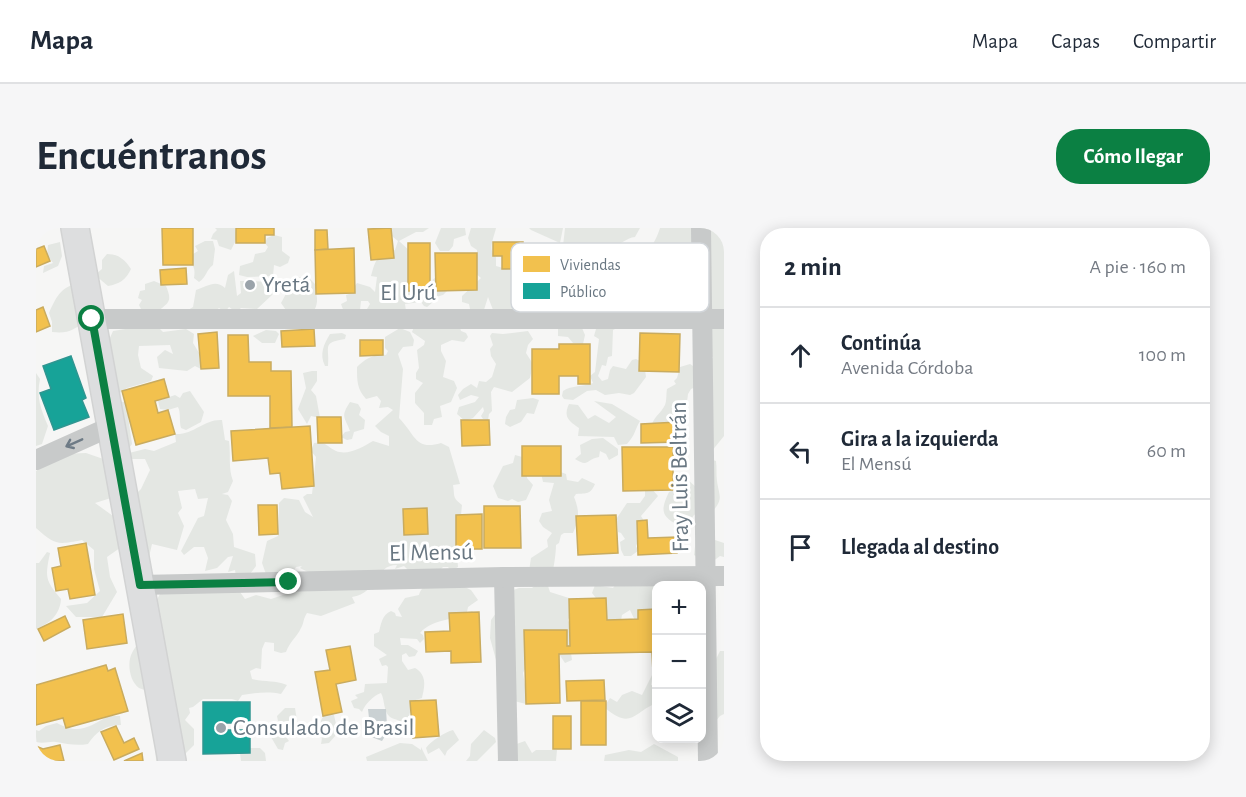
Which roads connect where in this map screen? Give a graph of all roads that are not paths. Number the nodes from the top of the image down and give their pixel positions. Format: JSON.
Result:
{"nodes":[{"id":1,"x":75,"y":228,"type":"edge"},
{"id":2,"x":701,"y":228,"type":"edge"},
{"id":3,"x":701,"y":243,"type":"edge"},
{"id":4,"x":703,"y":312,"type":"edge"},
{"id":5,"x":92,"y":319,"type":"junction"},
{"id":6,"x":724,"y":319,"type":"edge"},
{"id":7,"x":703,"y":320,"type":"junction"},
{"id":8,"x":112,"y":426,"type":"junction"},
{"id":9,"x":36,"y":460,"type":"edge"},
{"id":10,"x":716,"y":576,"type":"edge"},
{"id":11,"x":504,"y":578,"type":"junction"},
{"id":12,"x":140,"y":585,"type":"junction"},
{"id":13,"x":172,"y":761,"type":"edge"},
{"id":14,"x":508,"y":761,"type":"edge"},
{"id":15,"x":708,"y":761,"type":"edge"}],
"edges":[{"from":1,"to":5,"type":"main road"},
{"from":2,"to":3,"type":"street","name":"Fray Luis Beltrán"},
{"from":4,"to":7,"type":"street","name":"Fray Luis Beltrán"},
{"from":5,"to":7,"type":"street","name":"El Urú"},
{"from":5,"to":8,"type":"main road"},
{"from":6,"to":7,"type":"street","name":"El Urú"},
{"from":7,"to":10,"type":"street","name":"Fray Luis Beltrán"},
{"from":8,"to":9,"type":"street","one_way":true},
{"from":8,"to":12,"type":"main road"},
{"from":10,"to":11,"type":"street","name":"El Mensú"},
{"from":10,"to":15,"type":"street","name":"Fray Luis Beltrán"},
{"from":11,"to":12,"type":"street","name":"El Mensú"},
{"from":11,"to":14,"type":"street"},
{"from":12,"to":13,"type":"main road"}]}
